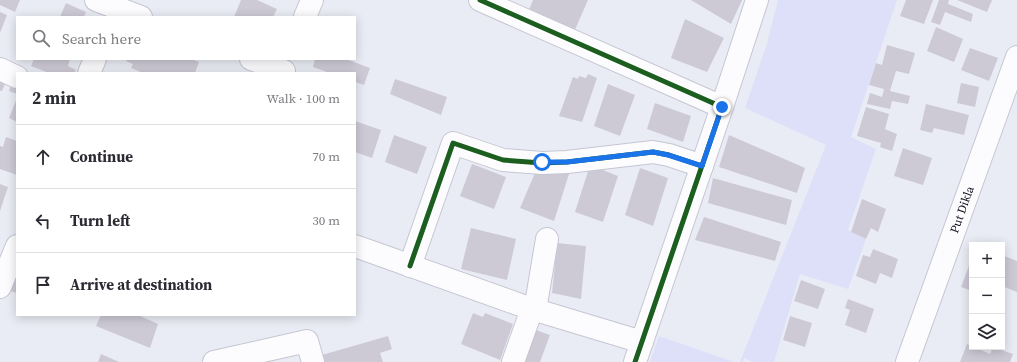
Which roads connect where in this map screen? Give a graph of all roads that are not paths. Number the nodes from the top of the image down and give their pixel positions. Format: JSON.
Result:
{"nodes":[{"id":1,"x":96,"y":0,"type":"edge"},
{"id":2,"x":312,"y":0,"type":"edge"},
{"id":3,"x":480,"y":0,"type":"edge"},
{"id":4,"x":757,"y":0,"type":"edge"},
{"id":5,"x":510,"y":6,"type":"edge"},
{"id":6,"x":118,"y":8,"type":"edge"},
{"id":7,"x":138,"y":16,"type":"edge"},
{"id":8,"x":305,"y":16,"type":"edge"},
{"id":9,"x":1017,"y":56,"type":"edge"},
{"id":10,"x":95,"y":60,"type":"edge"},
{"id":11,"x":255,"y":60,"type":"edge"},
{"id":12,"x":285,"y":68,"type":"edge"},
{"id":13,"x":0,"y":70,"type":"edge"},
{"id":14,"x":89,"y":72,"type":"edge"},
{"id":15,"x":16,"y":77,"type":"edge"},
{"id":16,"x":722,"y":107,"type":"junction"},
{"id":17,"x":702,"y":166,"type":"junction"},
{"id":18,"x":547,"y":239,"type":"dead end"},
{"id":19,"x":356,"y":246,"type":"edge"},
{"id":20,"x":16,"y":248,"type":"edge"},
{"id":21,"x":410,"y":266,"type":"junction"},
{"id":22,"x":0,"y":287,"type":"edge"},
{"id":23,"x":534,"y":309,"type":"junction"},
{"id":24,"x":642,"y":342,"type":"junction"},
{"id":25,"x":214,"y":362,"type":"edge"},
{"id":26,"x":313,"y":362,"type":"edge"},
{"id":27,"x":513,"y":362,"type":"edge"},
{"id":28,"x":635,"y":362,"type":"edge"},
{"id":29,"x":907,"y":362,"type":"edge"}],
"edges":[{"from":1,"to":6,"type":"street"},
{"from":2,"to":8,"type":"street"},
{"from":3,"to":5,"type":"street"},
{"from":4,"to":16,"type":"street"},
{"from":5,"to":16,"type":"street"},
{"from":6,"to":7,"type":"street"},
{"from":9,"to":29,"type":"street","name":"Put Dikla"},
{"from":10,"to":14,"type":"street"},
{"from":11,"to":12,"type":"street"},
{"from":13,"to":15,"type":"street"},
{"from":16,"to":17,"type":"street"},
{"from":17,"to":21,"type":"street"},
{"from":17,"to":24,"type":"street"},
{"from":18,"to":23,"type":"street"},
{"from":19,"to":21,"type":"street"},
{"from":20,"to":22,"type":"street"},
{"from":21,"to":23,"type":"street"},
{"from":23,"to":24,"type":"street"},
{"from":23,"to":27,"type":"street"},
{"from":24,"to":28,"type":"street"},
{"from":25,"to":26,"type":"street"}]}
